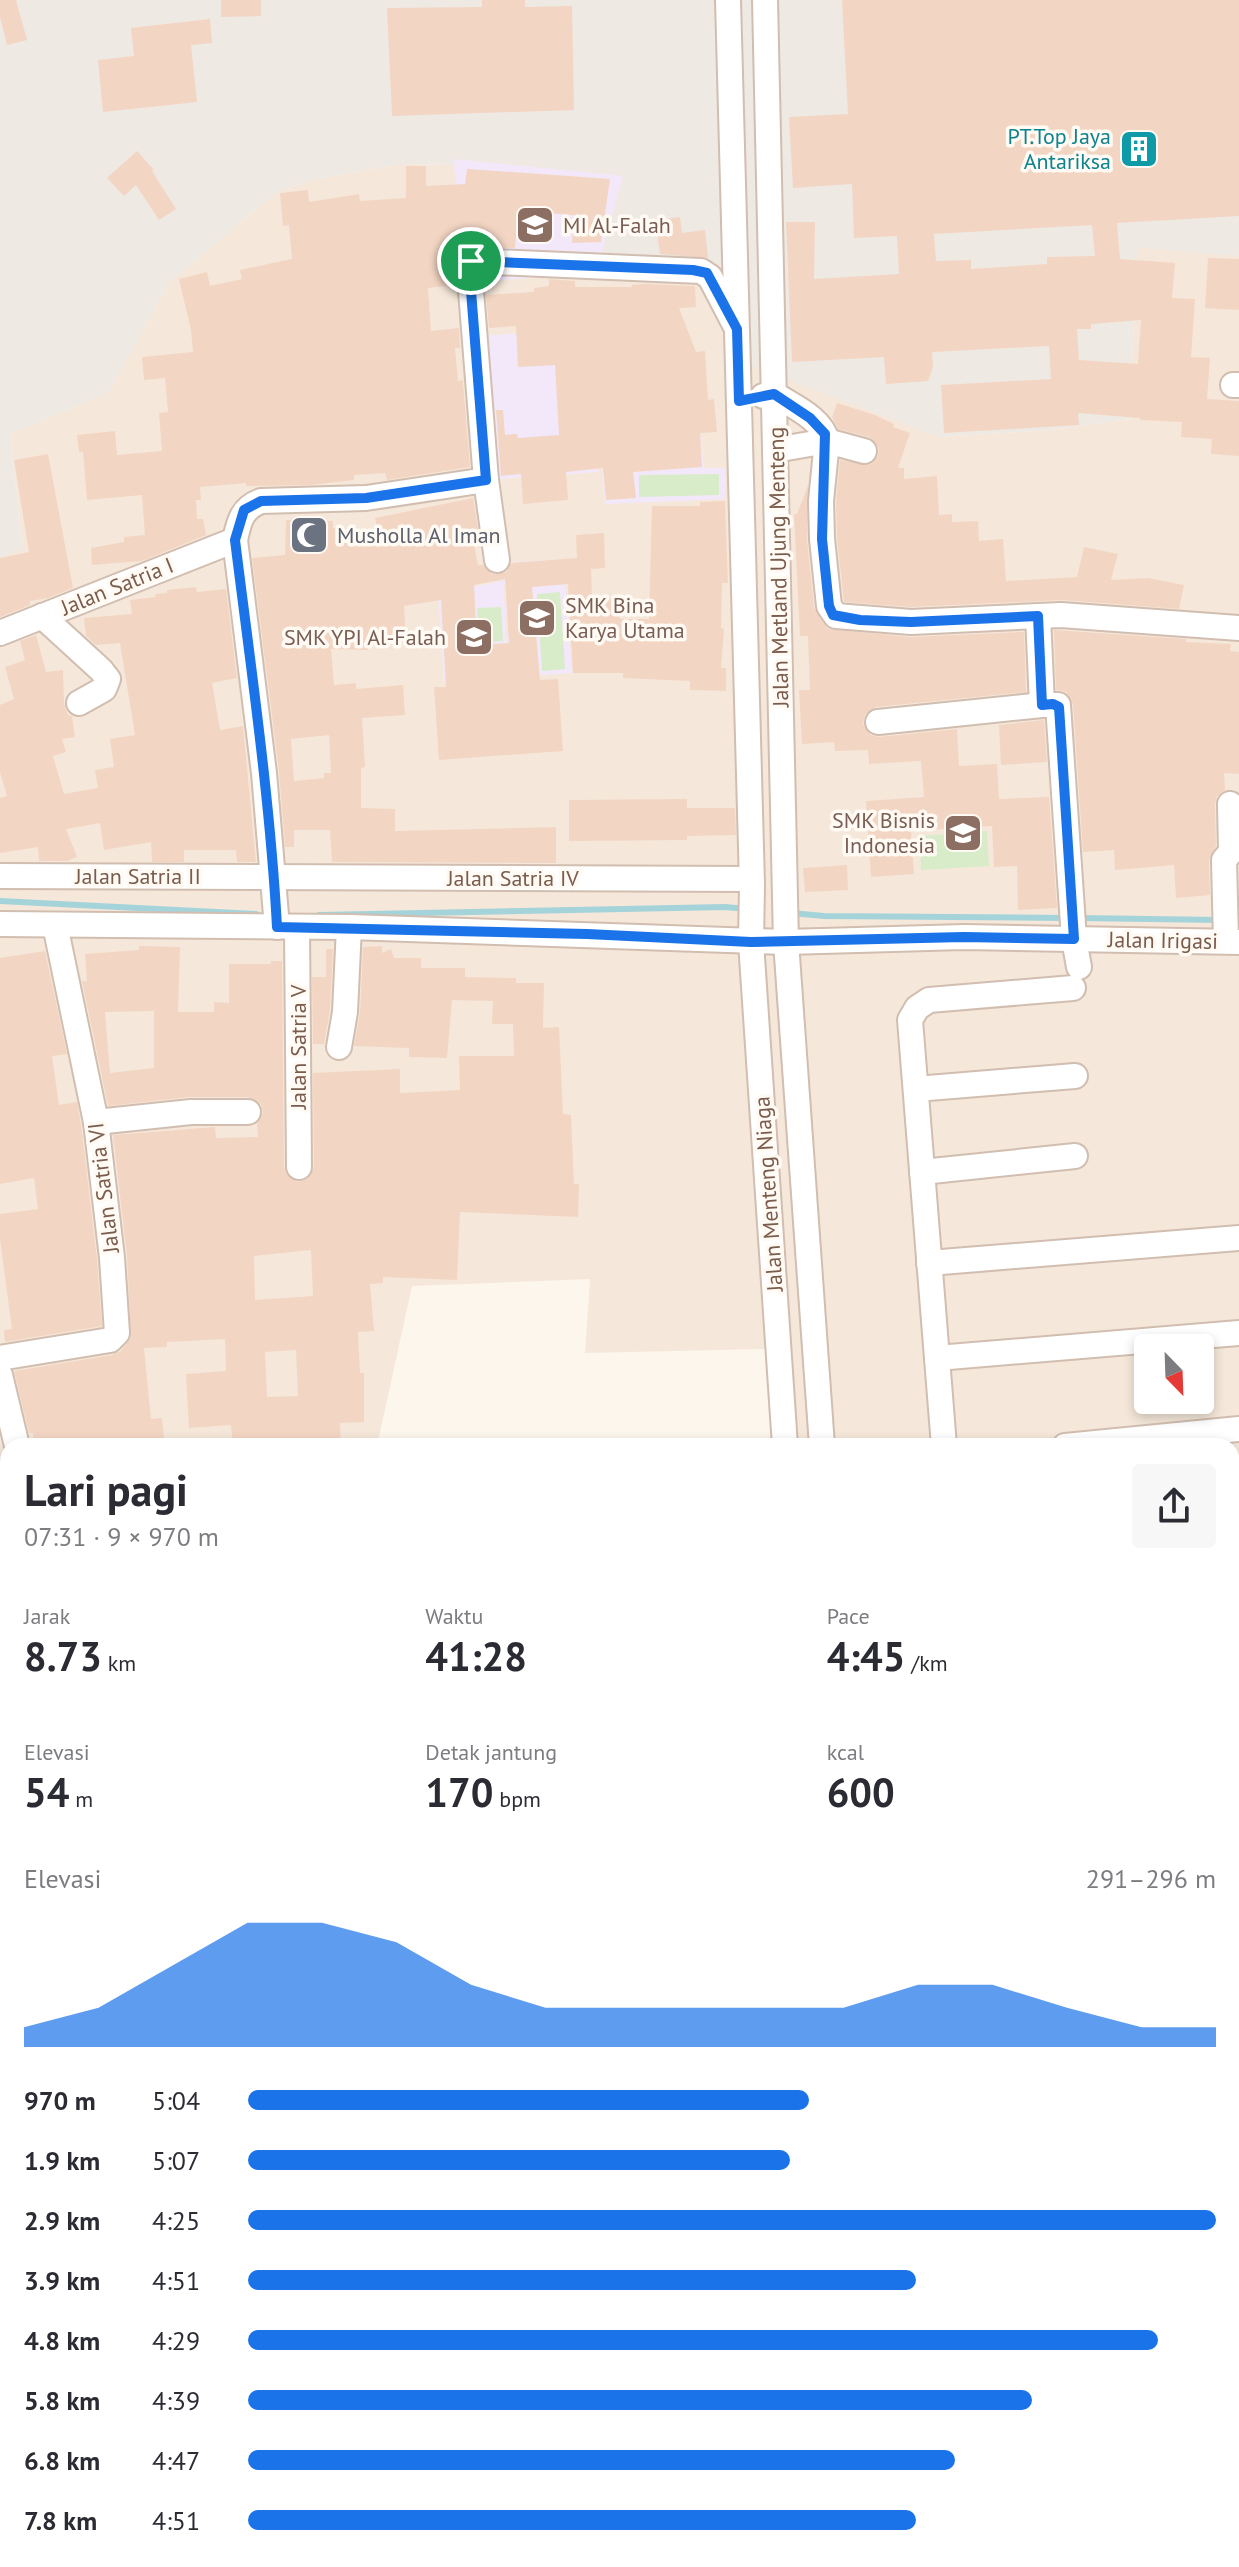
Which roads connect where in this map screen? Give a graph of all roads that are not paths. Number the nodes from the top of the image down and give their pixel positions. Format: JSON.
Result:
{"nodes":[{"id":1,"x":728,"y":0,"type":"edge"},
{"id":2,"x":765,"y":0,"type":"edge"},
{"id":3,"x":737,"y":329,"type":"junction"},
{"id":4,"x":774,"y":394,"type":"junction"},
{"id":5,"x":739,"y":401,"type":"junction"},
{"id":6,"x":827,"y":441,"type":"junction"},
{"id":7,"x":775,"y":450,"type":"junction"},
{"id":8,"x":864,"y":451,"type":"dead end"},
{"id":9,"x":486,"y":480,"type":"junction"},
{"id":10,"x":235,"y":540,"type":"junction"},
{"id":11,"x":497,"y":560,"type":"dead end"},
{"id":12,"x":42,"y":616,"type":"junction"},
{"id":13,"x":1038,"y":616,"type":"junction"},
{"id":14,"x":1239,"y":628,"type":"edge"},
{"id":15,"x":0,"y":633,"type":"edge"},
{"id":16,"x":79,"y":703,"type":"dead end"},
{"id":17,"x":1042,"y":705,"type":"junction"},
{"id":18,"x":878,"y":722,"type":"dead end"},
{"id":19,"x":1230,"y":804,"type":"dead end"},
{"id":20,"x":0,"y":876,"type":"edge"},
{"id":21,"x":275,"y":882,"type":"junction"},
{"id":22,"x":752,"y":882,"type":"junction"},
{"id":23,"x":1073,"y":922,"type":"junction"},
{"id":24,"x":284,"y":923,"type":"junction"},
{"id":25,"x":0,"y":924,"type":"edge"},
{"id":26,"x":55,"y":925,"type":"junction"},
{"id":27,"x":349,"y":927,"type":"junction"},
{"id":28,"x":1230,"y":935,"type":"edge"},
{"id":29,"x":751,"y":939,"type":"junction"},
{"id":30,"x":786,"y":940,"type":"junction"},
{"id":31,"x":339,"y":1047,"type":"dead end"},
{"id":32,"x":1075,"y":1076,"type":"dead end"},
{"id":33,"x":916,"y":1089,"type":"junction"},
{"id":34,"x":248,"y":1112,"type":"dead end"},
{"id":35,"x":96,"y":1122,"type":"junction"},
{"id":36,"x":1075,"y":1156,"type":"dead end"},
{"id":37,"x":299,"y":1167,"type":"dead end"},
{"id":38,"x":922,"y":1172,"type":"junction"},
{"id":39,"x":1239,"y":1238,"type":"edge"},
{"id":40,"x":929,"y":1263,"type":"junction"},
{"id":41,"x":1239,"y":1333,"type":"edge"},
{"id":42,"x":0,"y":1358,"type":"edge"},
{"id":43,"x":937,"y":1358,"type":"junction"},
{"id":44,"x":0,"y":1375,"type":"edge"},
{"id":45,"x":1239,"y":1429,"type":"edge"},
{"id":46,"x":15,"y":1438,"type":"edge"},
{"id":47,"x":784,"y":1438,"type":"edge"},
{"id":48,"x":821,"y":1438,"type":"edge"},
{"id":49,"x":943,"y":1438,"type":"edge"},
{"id":50,"x":1147,"y":1438,"type":"edge"}],
"edges":[{"from":1,"to":3,"type":"street","name":"Jalan Metland Ujung Menteng"},
{"from":2,"to":4,"type":"street","name":"Jalan Metland Ujung Menteng"},
{"from":3,"to":5,"type":"street","name":"Jalan Metland Ujung Menteng"},
{"from":3,"to":9,"type":"street"},
{"from":4,"to":5,"type":"street"},
{"from":4,"to":6,"type":"street"},
{"from":4,"to":7,"type":"street","name":"Jalan Metland Ujung Menteng"},
{"from":5,"to":22,"type":"street","name":"Jalan Metland Ujung Menteng"},
{"from":6,"to":7,"type":"street"},
{"from":6,"to":8,"type":"street"},
{"from":6,"to":13,"type":"street"},
{"from":7,"to":30,"type":"street","name":"Jalan Metland Ujung Menteng"},
{"from":9,"to":10,"type":"street"},
{"from":9,"to":11,"type":"street"},
{"from":10,"to":12,"type":"street","name":"Jalan Satria I"},
{"from":10,"to":21,"type":"street","name":"Jalan Satria V"},
{"from":12,"to":15,"type":"street","name":"Jalan Satria I"},
{"from":12,"to":16,"type":"street"},
{"from":13,"to":14,"type":"street"},
{"from":13,"to":17,"type":"street"},
{"from":17,"to":18,"type":"street"},
{"from":17,"to":23,"type":"street"},
{"from":19,"to":28,"type":"street"},
{"from":20,"to":21,"type":"street","name":"Jalan Satria II"},
{"from":21,"to":22,"type":"street","name":"Jalan Satria IV"},
{"from":21,"to":24,"type":"street","name":"Jalan Satria V"},
{"from":22,"to":29,"type":"street","name":"Jalan Metland Ujung Menteng"},
{"from":23,"to":28,"type":"street","name":"Jalan Irigasi"},
{"from":23,"to":30,"type":"street","name":"Jalan Irigasi"},
{"from":23,"to":33,"type":"street"},
{"from":24,"to":26,"type":"street","name":"Jalan Irigasi"},
{"from":24,"to":27,"type":"street","name":"Jalan Irigasi"},
{"from":24,"to":37,"type":"street","name":"Jalan Satria V"},
{"from":25,"to":26,"type":"street","name":"Jalan Irigasi"},
{"from":26,"to":35,"type":"street","name":"Jalan Satria VI"},
{"from":27,"to":29,"type":"street","name":"Jalan Irigasi"},
{"from":27,"to":31,"type":"street"},
{"from":29,"to":30,"type":"street","name":"Jalan Irigasi"},
{"from":29,"to":47,"type":"street","name":"Jalan Menteng Niaga"},
{"from":30,"to":48,"type":"street","name":"Jalan Menteng Niaga"},
{"from":32,"to":33,"type":"street"},
{"from":33,"to":38,"type":"street"},
{"from":34,"to":35,"type":"street"},
{"from":35,"to":42,"type":"street","name":"Jalan Satria VI"},
{"from":36,"to":38,"type":"street"},
{"from":38,"to":40,"type":"street"},
{"from":39,"to":40,"type":"street"},
{"from":40,"to":43,"type":"street"},
{"from":41,"to":43,"type":"street"},
{"from":43,"to":49,"type":"street"},
{"from":44,"to":46,"type":"street"},
{"from":45,"to":50,"type":"street"}]}
